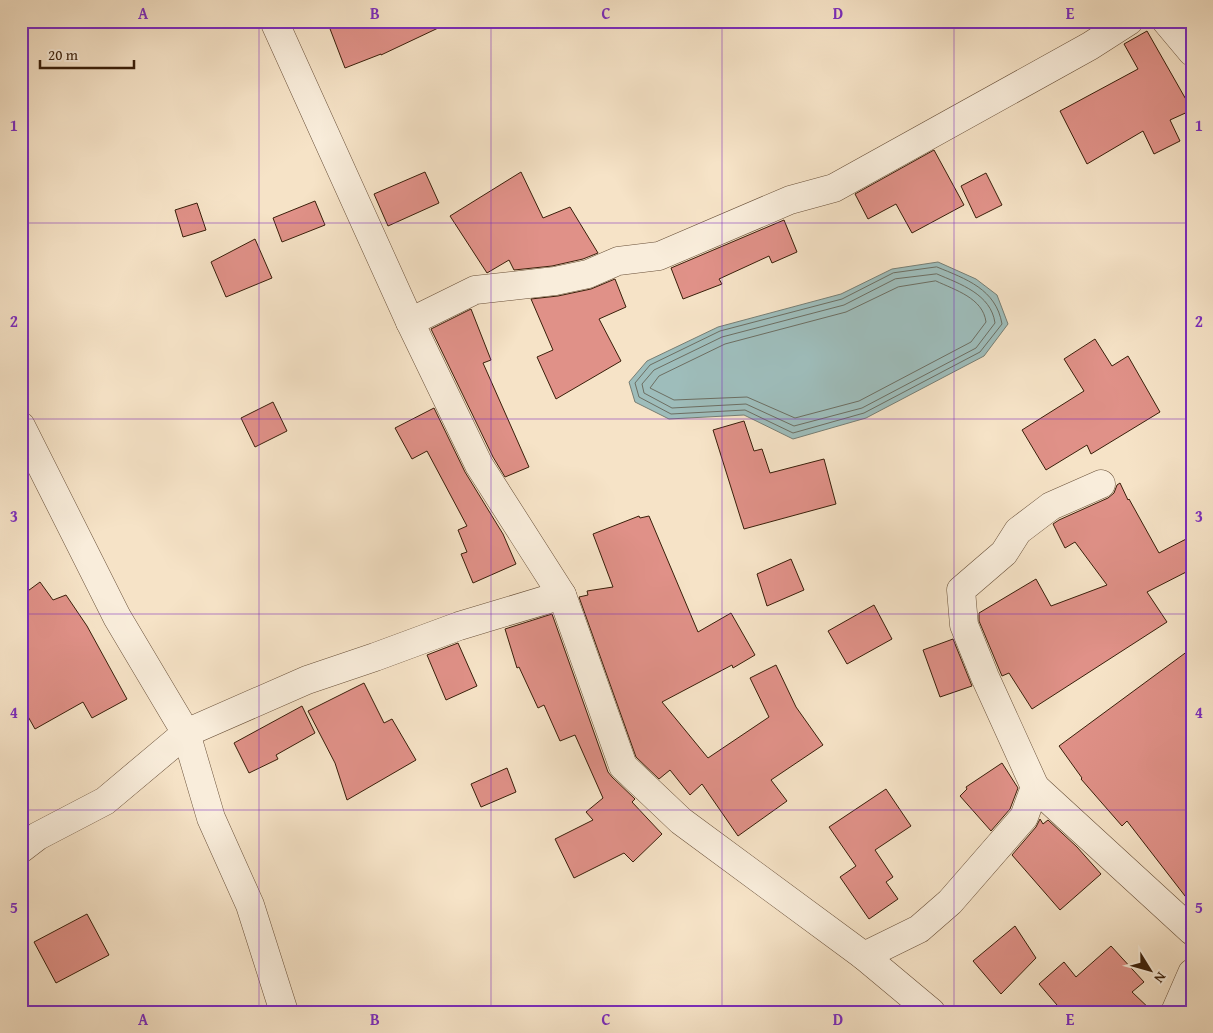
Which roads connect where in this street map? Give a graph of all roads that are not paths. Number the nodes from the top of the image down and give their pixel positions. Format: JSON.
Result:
{"nodes":[{"id":1,"x":274,"y":21,"type":"edge"},
{"id":2,"x":1129,"y":21,"type":"edge"},
{"id":3,"x":1166,"y":21,"type":"edge"},
{"id":4,"x":1192,"y":52,"type":"edge"},
{"id":5,"x":410,"y":322,"type":"junction"},
{"id":6,"x":21,"y":426,"type":"edge"},
{"id":7,"x":1101,"y":484,"type":"dead end"},
{"id":8,"x":562,"y":594,"type":"junction"},
{"id":9,"x":186,"y":733,"type":"junction"},
{"id":10,"x":1035,"y":787,"type":"junction"},
{"id":11,"x":21,"y":849,"type":"edge"},
{"id":12,"x":1192,"y":931,"type":"edge"},
{"id":13,"x":864,"y":956,"type":"junction"},
{"id":14,"x":1192,"y":973,"type":"edge"},
{"id":15,"x":284,"y":1012,"type":"edge"},
{"id":16,"x":931,"y":1012,"type":"edge"},
{"id":17,"x":1175,"y":1012,"type":"edge"}],
"edges":[{"from":1,"to":5,"type":"street"},
{"from":2,"to":5,"type":"street"},
{"from":3,"to":4,"type":"street"},
{"from":5,"to":8,"type":"street"},
{"from":6,"to":9,"type":"street"},
{"from":7,"to":10,"type":"street"},
{"from":8,"to":9,"type":"street"},
{"from":8,"to":13,"type":"street"},
{"from":9,"to":11,"type":"street"},
{"from":9,"to":15,"type":"street"},
{"from":10,"to":12,"type":"street"},
{"from":10,"to":13,"type":"street"},
{"from":13,"to":16,"type":"street"},
{"from":14,"to":17,"type":"street"}]}
